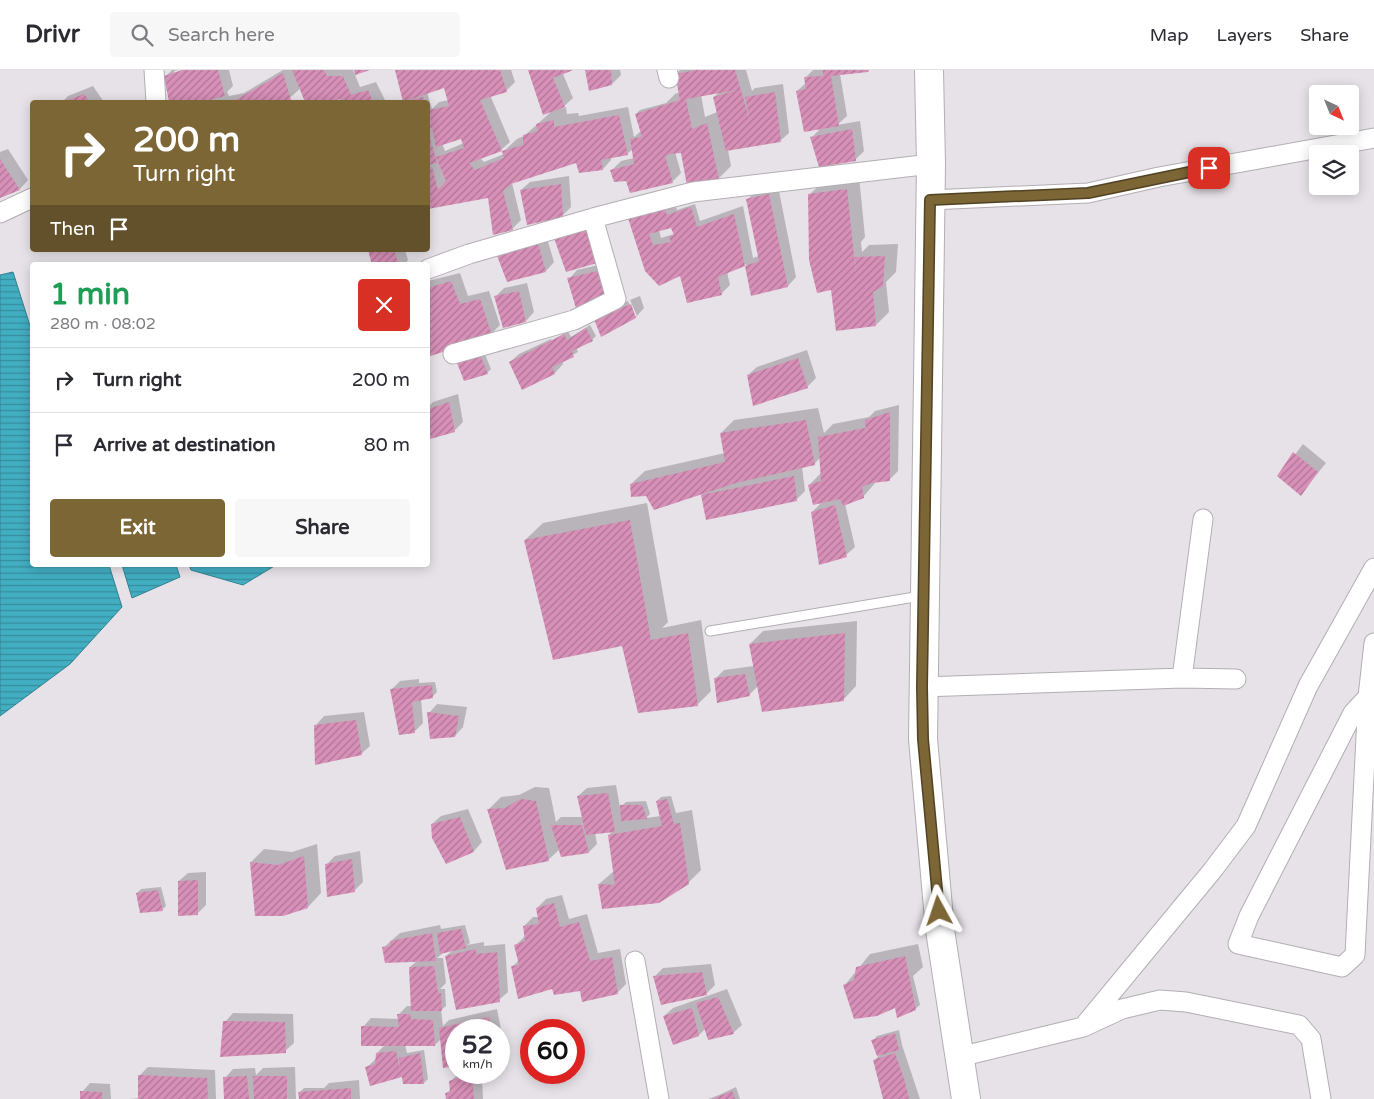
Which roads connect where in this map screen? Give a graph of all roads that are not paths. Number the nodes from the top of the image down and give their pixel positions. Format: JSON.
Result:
{"nodes":[{"id":1,"x":154,"y":70,"type":"edge"},
{"id":2,"x":929,"y":70,"type":"edge"},
{"id":3,"x":156,"y":100,"type":"edge"},
{"id":4,"x":1374,"y":138,"type":"edge"},
{"id":5,"x":931,"y":164,"type":"junction"},
{"id":6,"x":30,"y":199,"type":"edge"},
{"id":7,"x":930,"y":200,"type":"junction"},
{"id":8,"x":0,"y":213,"type":"edge"},
{"id":9,"x":592,"y":218,"type":"junction"},
{"id":10,"x":430,"y":268,"type":"edge"},
{"id":11,"x":453,"y":354,"type":"dead end"},
{"id":12,"x":1203,"y":519,"type":"dead end"},
{"id":13,"x":1374,"y":568,"type":"edge"},
{"id":14,"x":924,"y":595,"type":"junction"},
{"id":15,"x":1367,"y":597,"type":"edge"},
{"id":16,"x":710,"y":631,"type":"dead end"},
{"id":17,"x":1374,"y":643,"type":"edge"},
{"id":18,"x":1182,"y":678,"type":"junction"},
{"id":19,"x":1236,"y":679,"type":"dead end"},
{"id":20,"x":922,"y":687,"type":"junction"},
{"id":21,"x":1368,"y":697,"type":"junction"},
{"id":22,"x":635,"y":961,"type":"dead end"},
{"id":23,"x":1083,"y":1027,"type":"junction"},
{"id":24,"x":959,"y":1056,"type":"junction"},
{"id":25,"x":659,"y":1099,"type":"edge"},
{"id":26,"x":966,"y":1099,"type":"edge"},
{"id":27,"x":1321,"y":1099,"type":"edge"}],
"edges":[{"from":1,"to":3,"type":"street"},
{"from":2,"to":5,"type":"main road"},
{"from":4,"to":7,"type":"street"},
{"from":5,"to":7,"type":"main road"},
{"from":5,"to":9,"type":"street"},
{"from":6,"to":8,"type":"street"},
{"from":7,"to":14,"type":"main road"},
{"from":9,"to":10,"type":"street"},
{"from":9,"to":11,"type":"street"},
{"from":12,"to":18,"type":"street"},
{"from":13,"to":15,"type":"street"},
{"from":14,"to":16,"type":"lane"},
{"from":14,"to":20,"type":"main road"},
{"from":15,"to":23,"type":"street"},
{"from":17,"to":21,"type":"street"},
{"from":18,"to":19,"type":"street"},
{"from":18,"to":20,"type":"street"},
{"from":20,"to":24,"type":"main road"},
{"from":21,"to":21,"type":"street"},
{"from":22,"to":25,"type":"street"},
{"from":23,"to":24,"type":"street"},
{"from":23,"to":27,"type":"street"},
{"from":24,"to":26,"type":"main road"}]}
